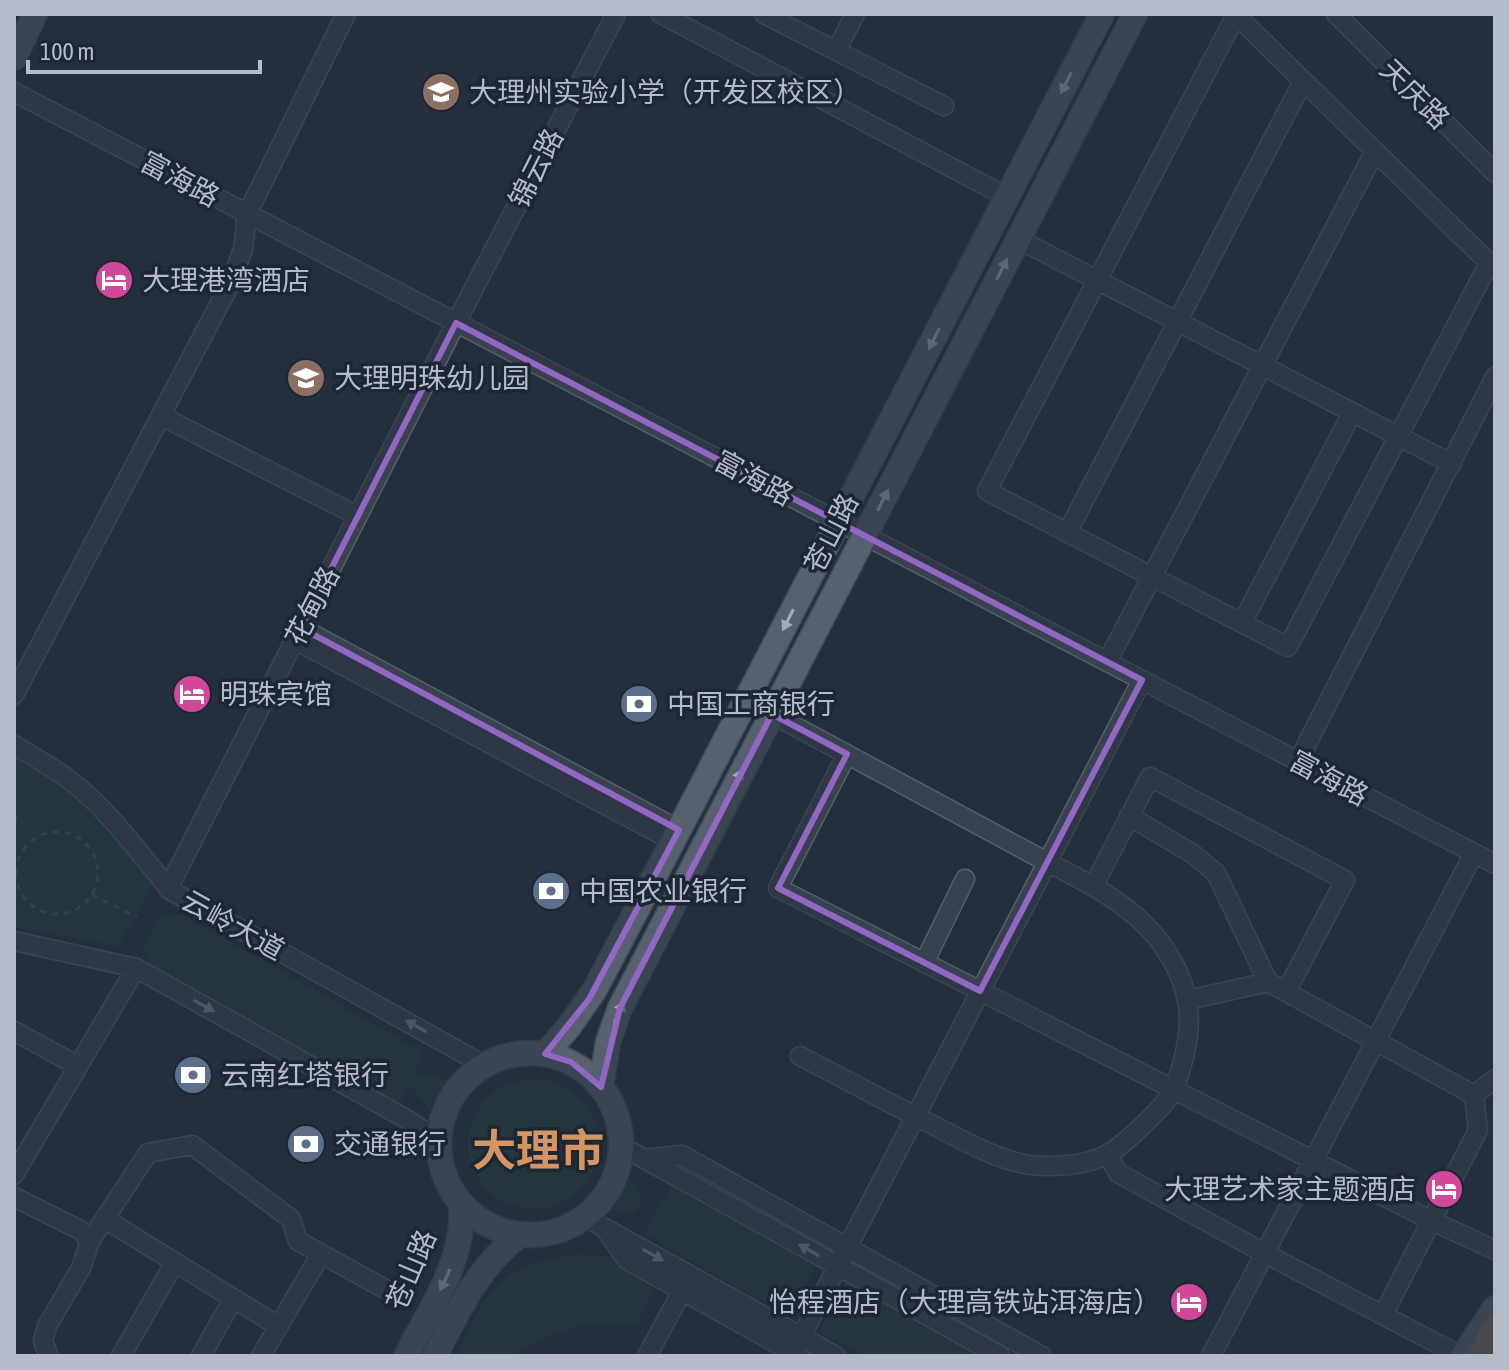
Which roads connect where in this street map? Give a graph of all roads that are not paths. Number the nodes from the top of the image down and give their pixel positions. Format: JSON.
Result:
{"nodes":[{"id":1,"x":18,"y":14,"type":"edge"},
{"id":2,"x":35,"y":14,"type":"edge"},
{"id":3,"x":346,"y":14,"type":"edge"},
{"id":4,"x":616,"y":14,"type":"edge"},
{"id":5,"x":661,"y":14,"type":"edge"},
{"id":6,"x":764,"y":14,"type":"edge"},
{"id":7,"x":855,"y":14,"type":"edge"},
{"id":8,"x":1102,"y":14,"type":"edge"},
{"id":9,"x":1135,"y":14,"type":"edge"},
{"id":10,"x":1336,"y":14,"type":"edge"},
{"id":11,"x":794,"y":21,"type":"edge"},
{"id":12,"x":14,"y":23,"type":"edge"},
{"id":13,"x":836,"y":51,"type":"junction"},
{"id":14,"x":14,"y":58,"type":"edge"},
{"id":15,"x":1303,"y":81,"type":"junction"},
{"id":16,"x":14,"y":92,"type":"edge"},
{"id":17,"x":944,"y":106,"type":"dead end"},
{"id":18,"x":1375,"y":151,"type":"junction"},
{"id":19,"x":1495,"y":173,"type":"edge"},
{"id":20,"x":1007,"y":197,"type":"junction"},
{"id":21,"x":247,"y":214,"type":"junction"},
{"id":22,"x":1018,"y":239,"type":"junction"},
{"id":23,"x":1097,"y":280,"type":"junction"},
{"id":24,"x":1177,"y":322,"type":"junction"},
{"id":25,"x":456,"y":323,"type":"junction"},
{"id":26,"x":1262,"y":366,"type":"junction"},
{"id":27,"x":1495,"y":377,"type":"edge"},
{"id":28,"x":1352,"y":413,"type":"junction"},
{"id":29,"x":161,"y":416,"type":"junction"},
{"id":30,"x":1398,"y":436,"type":"junction"},
{"id":31,"x":1452,"y":464,"type":"junction"},
{"id":32,"x":358,"y":516,"type":"junction"},
{"id":33,"x":839,"y":522,"type":"junction"},
{"id":34,"x":1067,"y":533,"type":"junction"},
{"id":35,"x":864,"y":536,"type":"junction"},
{"id":36,"x":1152,"y":577,"type":"junction"},
{"id":37,"x":1242,"y":623,"type":"junction"},
{"id":38,"x":298,"y":634,"type":"junction"},
{"id":39,"x":1107,"y":662,"type":"junction"},
{"id":40,"x":1142,"y":680,"type":"junction"},
{"id":41,"x":14,"y":695,"type":"edge"},
{"id":42,"x":772,"y":714,"type":"junction"},
{"id":43,"x":14,"y":745,"type":"edge"},
{"id":44,"x":847,"y":754,"type":"junction"},
{"id":45,"x":1298,"y":761,"type":"junction"},
{"id":46,"x":1129,"y":816,"type":"junction"},
{"id":47,"x":676,"y":836,"type":"junction"},
{"id":48,"x":1474,"y":853,"type":"junction"},
{"id":49,"x":1047,"y":862,"type":"junction"},
{"id":50,"x":1495,"y":864,"type":"edge"},
{"id":51,"x":965,"y":879,"type":"dead end"},
{"id":52,"x":1094,"y":885,"type":"junction"},
{"id":53,"x":168,"y":889,"type":"junction"},
{"id":54,"x":14,"y":941,"type":"edge"},
{"id":55,"x":924,"y":963,"type":"junction"},
{"id":56,"x":136,"y":968,"type":"junction"},
{"id":57,"x":1268,"y":982,"type":"junction"},
{"id":58,"x":980,"y":991,"type":"junction"},
{"id":59,"x":1286,"y":992,"type":"junction"},
{"id":60,"x":1188,"y":1000,"type":"junction"},
{"id":61,"x":14,"y":1031,"type":"edge"},
{"id":62,"x":1375,"y":1040,"type":"junction"},
{"id":63,"x":545,"y":1054,"type":"junction"},
{"id":64,"x":800,"y":1056,"type":"dead end"},
{"id":65,"x":484,"y":1065,"type":"junction"},
{"id":66,"x":78,"y":1066,"type":"junction"},
{"id":67,"x":1495,"y":1079,"type":"edge"},
{"id":68,"x":601,"y":1087,"type":"junction"},
{"id":69,"x":1174,"y":1090,"type":"junction"},
{"id":70,"x":1474,"y":1095,"type":"junction"},
{"id":71,"x":915,"y":1117,"type":"junction"},
{"id":72,"x":621,"y":1146,"type":"junction"},
{"id":73,"x":438,"y":1152,"type":"junction"},
{"id":74,"x":1107,"y":1154,"type":"junction"},
{"id":75,"x":644,"y":1159,"type":"junction"},
{"id":76,"x":1312,"y":1160,"type":"junction"},
{"id":77,"x":14,"y":1175,"type":"edge"},
{"id":78,"x":14,"y":1197,"type":"edge"},
{"id":79,"x":461,"y":1205,"type":"junction"},
{"id":80,"x":105,"y":1219,"type":"junction"},
{"id":81,"x":1432,"y":1221,"type":"junction"},
{"id":82,"x":595,"y":1222,"type":"junction"},
{"id":83,"x":520,"y":1235,"type":"junction"},
{"id":84,"x":90,"y":1241,"type":"junction"},
{"id":85,"x":847,"y":1247,"type":"junction"},
{"id":86,"x":1495,"y":1250,"type":"edge"},
{"id":87,"x":1264,"y":1253,"type":"junction"},
{"id":88,"x":321,"y":1254,"type":"junction"},
{"id":89,"x":175,"y":1262,"type":"junction"},
{"id":90,"x":838,"y":1266,"type":"junction"},
{"id":91,"x":385,"y":1289,"type":"dead end"},
{"id":92,"x":682,"y":1291,"type":"junction"},
{"id":93,"x":233,"y":1299,"type":"junction"},
{"id":94,"x":1495,"y":1308,"type":"edge"},
{"id":95,"x":1383,"y":1315,"type":"junction"},
{"id":96,"x":278,"y":1326,"type":"junction"},
{"id":97,"x":1495,"y":1331,"type":"edge"},
{"id":98,"x":796,"y":1350,"type":"edge"},
{"id":99,"x":49,"y":1356,"type":"edge"},
{"id":100,"x":121,"y":1356,"type":"edge"},
{"id":101,"x":201,"y":1356,"type":"edge"},
{"id":102,"x":261,"y":1356,"type":"edge"},
{"id":103,"x":406,"y":1356,"type":"edge"},
{"id":104,"x":435,"y":1356,"type":"edge"},
{"id":105,"x":647,"y":1356,"type":"edge"},
{"id":106,"x":836,"y":1356,"type":"edge"},
{"id":107,"x":1000,"y":1356,"type":"edge"},
{"id":108,"x":1042,"y":1356,"type":"edge"},
{"id":109,"x":1211,"y":1356,"type":"edge"},
{"id":110,"x":1462,"y":1356,"type":"edge"},
{"id":111,"x":1483,"y":1356,"type":"edge"}],
"edges":[{"from":1,"to":12,"type":"main road"},
{"from":2,"to":14,"type":"main road"},
{"from":3,"to":21,"type":"street"},
{"from":4,"to":25,"type":"street","name":"锦云路"},
{"from":5,"to":20,"type":"street"},
{"from":6,"to":11,"type":"street"},
{"from":7,"to":13,"type":"street"},
{"from":8,"to":20,"type":"main road","name":"苍山路","one_way":true},
{"from":9,"to":22,"type":"main road","name":"苍山路"},
{"from":10,"to":19,"type":"street","name":"天庆路"},
{"from":11,"to":13,"type":"street"},
{"from":13,"to":17,"type":"street"},
{"from":15,"to":18,"type":"street"},
{"from":15,"to":23,"type":"street"},
{"from":15,"to":24,"type":"street"},
{"from":16,"to":21,"type":"street","name":"富海路"},
{"from":18,"to":26,"type":"street"},
{"from":18,"to":30,"type":"street"},
{"from":20,"to":33,"type":"main road","name":"苍山路","one_way":true},
{"from":21,"to":25,"type":"street","name":"富海路"},
{"from":21,"to":29,"type":"street"},
{"from":22,"to":23,"type":"street"},
{"from":35,"to":22,"type":"main road","name":"苍山路","one_way":true},
{"from":23,"to":24,"type":"street"},
{"from":23,"to":34,"type":"street"},
{"from":24,"to":26,"type":"street"},
{"from":24,"to":34,"type":"street"},
{"from":25,"to":32,"type":"street","name":"花甸路"},
{"from":25,"to":33,"type":"street","name":"富海路"},
{"from":26,"to":28,"type":"street"},
{"from":26,"to":36,"type":"street"},
{"from":27,"to":31,"type":"street"},
{"from":28,"to":30,"type":"street"},
{"from":28,"to":37,"type":"street"},
{"from":29,"to":32,"type":"street"},
{"from":29,"to":41,"type":"street"},
{"from":30,"to":31,"type":"street"},
{"from":30,"to":37,"type":"street"},
{"from":31,"to":45,"type":"street"},
{"from":32,"to":38,"type":"street","name":"花甸路"},
{"from":33,"to":35,"type":"street","name":"富海路"},
{"from":33,"to":47,"type":"main road","name":"苍山路","one_way":true},
{"from":34,"to":36,"type":"street"},
{"from":35,"to":39,"type":"street","name":"富海路"},
{"from":35,"to":42,"type":"main road","name":"苍山路"},
{"from":36,"to":37,"type":"street"},
{"from":36,"to":39,"type":"street"},
{"from":38,"to":47,"type":"street"},
{"from":38,"to":53,"type":"street","name":"花甸路"},
{"from":39,"to":40,"type":"street","name":"富海路"},
{"from":40,"to":45,"type":"street","name":"富海路"},
{"from":40,"to":49,"type":"street"},
{"from":42,"to":44,"type":"street"},
{"from":68,"to":42,"type":"main road","name":"苍山路","one_way":true},
{"from":43,"to":53,"type":"street","name":"云岭大道"},
{"from":44,"to":49,"type":"street"},
{"from":44,"to":55,"type":"street"},
{"from":45,"to":48,"type":"street","name":"富海路"},
{"from":46,"to":52,"type":"street"},
{"from":46,"to":57,"type":"street"},
{"from":46,"to":59,"type":"street"},
{"from":47,"to":63,"type":"main road","name":"苍山路"},
{"from":48,"to":50,"type":"street","name":"富海路"},
{"from":48,"to":62,"type":"street"},
{"from":49,"to":52,"type":"street"},
{"from":49,"to":58,"type":"street"},
{"from":51,"to":55,"type":"street"},
{"from":52,"to":60,"type":"street"},
{"from":65,"to":53,"type":"street","name":"云岭大道","one_way":true},
{"from":54,"to":56,"type":"street"},
{"from":55,"to":58,"type":"street"},
{"from":56,"to":66,"type":"street"},
{"from":56,"to":73,"type":"street","one_way":true},
{"from":57,"to":59,"type":"street"},
{"from":57,"to":60,"type":"street"},
{"from":58,"to":69,"type":"street"},
{"from":58,"to":71,"type":"street"},
{"from":59,"to":62,"type":"street"},
{"from":60,"to":69,"type":"street"},
{"from":61,"to":66,"type":"street"},
{"from":62,"to":70,"type":"street"},
{"from":62,"to":76,"type":"street"},
{"from":63,"to":65,"type":"main road"},
{"from":63,"to":68,"type":"main road"},
{"from":64,"to":71,"type":"street"},
{"from":65,"to":73,"type":"main road"},
{"from":66,"to":77,"type":"street"},
{"from":67,"to":70,"type":"street"},
{"from":68,"to":72,"type":"main road"},
{"from":69,"to":74,"type":"street"},
{"from":69,"to":76,"type":"street"},
{"from":70,"to":81,"type":"street"},
{"from":71,"to":74,"type":"street"},
{"from":71,"to":85,"type":"street"},
{"from":72,"to":75,"type":"street"},
{"from":72,"to":82,"type":"main road"},
{"from":73,"to":79,"type":"main road"},
{"from":74,"to":87,"type":"street"},
{"from":75,"to":85,"type":"street"},
{"from":90,"to":75,"type":"street","one_way":true},
{"from":76,"to":81,"type":"street"},
{"from":76,"to":87,"type":"street"},
{"from":78,"to":84,"type":"street"},
{"from":79,"to":83,"type":"main road"},
{"from":79,"to":103,"type":"main road","name":"苍山路","one_way":true},
{"from":80,"to":84,"type":"street"},
{"from":80,"to":88,"type":"street"},
{"from":80,"to":89,"type":"street"},
{"from":81,"to":86,"type":"street"},
{"from":81,"to":95,"type":"street"},
{"from":82,"to":83,"type":"main road"},
{"from":82,"to":92,"type":"street"},
{"from":82,"to":98,"type":"street","one_way":true},
{"from":83,"to":104,"type":"main road","name":"苍山路"},
{"from":84,"to":99,"type":"street"},
{"from":85,"to":90,"type":"street"},
{"from":85,"to":108,"type":"street"},
{"from":87,"to":95,"type":"street"},
{"from":87,"to":109,"type":"street"},
{"from":88,"to":91,"type":"street"},
{"from":88,"to":96,"type":"street"},
{"from":89,"to":93,"type":"street"},
{"from":89,"to":100,"type":"street"},
{"from":90,"to":98,"type":"street"},
{"from":90,"to":107,"type":"street"},
{"from":92,"to":98,"type":"street"},
{"from":92,"to":105,"type":"street"},
{"from":93,"to":96,"type":"street"},
{"from":93,"to":101,"type":"street"},
{"from":94,"to":110,"type":"main road"},
{"from":95,"to":110,"type":"street"},
{"from":96,"to":102,"type":"street"},
{"from":97,"to":111,"type":"highway"},
{"from":98,"to":106,"type":"street"}]}
